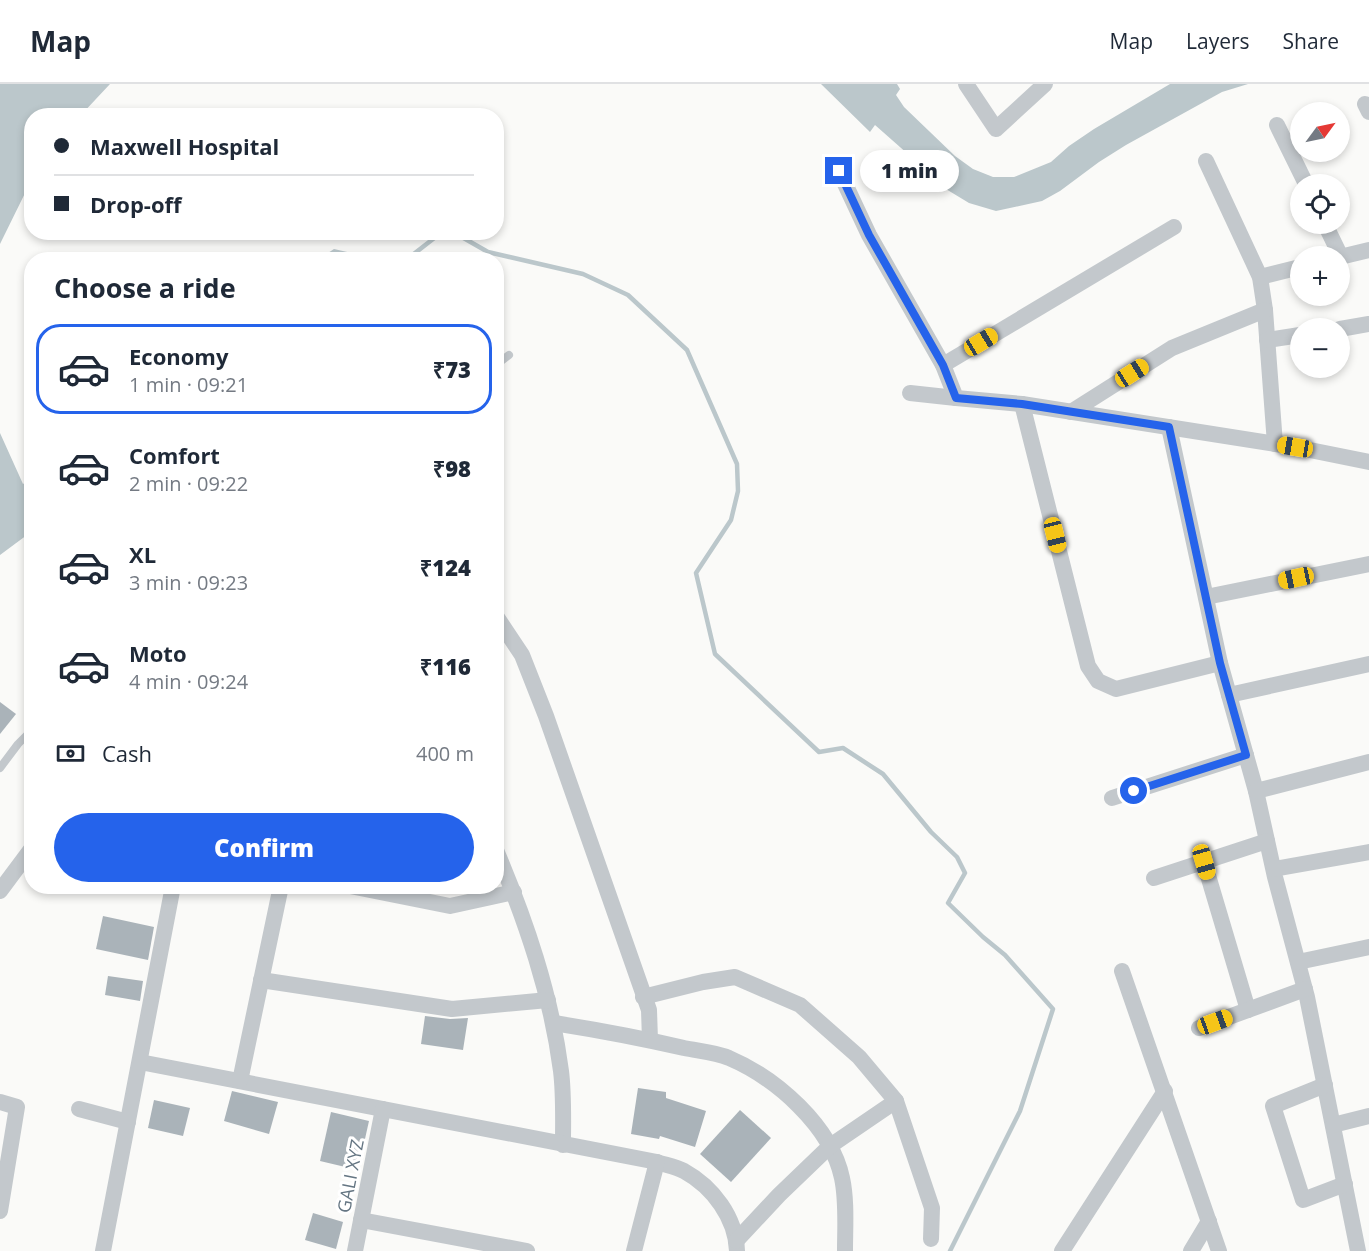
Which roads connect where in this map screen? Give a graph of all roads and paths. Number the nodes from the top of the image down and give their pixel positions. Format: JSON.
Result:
{"nodes":[{"id":1,"x":966,"y":84,"type":"edge"},
{"id":2,"x":1045,"y":84,"type":"edge"},
{"id":3,"x":1277,"y":125,"type":"dead end"},
{"id":4,"x":1206,"y":161,"type":"dead end"},
{"id":5,"x":839,"y":171,"type":"dead end"},
{"id":6,"x":1301,"y":174,"type":"edge"},
{"id":7,"x":1174,"y":227,"type":"dead end"},
{"id":8,"x":1369,"y":250,"type":"edge"},
{"id":9,"x":1350,"y":255,"type":"edge"},
{"id":10,"x":1290,"y":270,"type":"edge"},
{"id":11,"x":1260,"y":277,"type":"junction"},
{"id":12,"x":1265,"y":309,"type":"junction"},
{"id":13,"x":1369,"y":324,"type":"edge"},
{"id":14,"x":1350,"y":327,"type":"edge"},
{"id":15,"x":1290,"y":337,"type":"edge"},
{"id":16,"x":1267,"y":340,"type":"junction"},
{"id":17,"x":509,"y":355,"type":"dead end"},
{"id":18,"x":504,"y":359,"type":"edge"},
{"id":19,"x":943,"y":365,"type":"junction"},
{"id":20,"x":910,"y":393,"type":"dead end"},
{"id":21,"x":956,"y":398,"type":"junction"},
{"id":22,"x":1022,"y":404,"type":"junction"},
{"id":23,"x":1071,"y":412,"type":"junction"},
{"id":24,"x":1169,"y":427,"type":"junction"},
{"id":25,"x":1275,"y":444,"type":"junction"},
{"id":26,"x":1369,"y":462,"type":"edge"},
{"id":27,"x":1369,"y":564,"type":"edge"},
{"id":28,"x":1206,"y":597,"type":"junction"},
{"id":29,"x":504,"y":628,"type":"edge"},
{"id":30,"x":1220,"y":663,"type":"junction"},
{"id":31,"x":1369,"y":664,"type":"edge"},
{"id":32,"x":1229,"y":695,"type":"junction"},
{"id":33,"x":24,"y":738,"type":"edge"},
{"id":34,"x":1246,"y":755,"type":"junction"},
{"id":35,"x":1369,"y":762,"type":"edge"},
{"id":36,"x":0,"y":768,"type":"edge"},
{"id":37,"x":1256,"y":791,"type":"junction"},
{"id":38,"x":1112,"y":798,"type":"dead end"},
{"id":39,"x":1267,"y":841,"type":"junction"},
{"id":40,"x":1369,"y":852,"type":"edge"},
{"id":41,"x":24,"y":859,"type":"edge"},
{"id":42,"x":1204,"y":862,"type":"junction"},
{"id":43,"x":504,"y":869,"type":"edge"},
{"id":44,"x":1274,"y":869,"type":"junction"},
{"id":45,"x":1154,"y":879,"type":"dead end"},
{"id":46,"x":0,"y":891,"type":"edge"},
{"id":47,"x":514,"y":892,"type":"junction"},
{"id":48,"x":172,"y":894,"type":"edge"},
{"id":49,"x":279,"y":894,"type":"edge"},
{"id":50,"x":390,"y":894,"type":"edge"},
{"id":51,"x":1369,"y":946,"type":"edge"},
{"id":52,"x":1298,"y":962,"type":"junction"},
{"id":53,"x":1122,"y":971,"type":"dead end"},
{"id":54,"x":261,"y":980,"type":"junction"},
{"id":55,"x":1305,"y":989,"type":"junction"},
{"id":56,"x":643,"y":997,"type":"junction"},
{"id":57,"x":548,"y":1000,"type":"junction"},
{"id":58,"x":1248,"y":1010,"type":"junction"},
{"id":59,"x":554,"y":1023,"type":"junction"},
{"id":60,"x":1199,"y":1028,"type":"dead end"},
{"id":61,"x":650,"y":1040,"type":"junction"},
{"id":62,"x":141,"y":1062,"type":"junction"},
{"id":63,"x":240,"y":1081,"type":"junction"},
{"id":64,"x":1325,"y":1085,"type":"junction"},
{"id":65,"x":1165,"y":1091,"type":"junction"},
{"id":66,"x":896,"y":1101,"type":"junction"},
{"id":67,"x":0,"y":1102,"type":"edge"},
{"id":68,"x":79,"y":1109,"type":"dead end"},
{"id":69,"x":383,"y":1109,"type":"junction"},
{"id":70,"x":1369,"y":1116,"type":"edge"},
{"id":71,"x":128,"y":1122,"type":"junction"},
{"id":72,"x":1333,"y":1125,"type":"junction"},
{"id":73,"x":564,"y":1144,"type":"junction"},
{"id":74,"x":830,"y":1146,"type":"junction"},
{"id":75,"x":657,"y":1162,"type":"junction"},
{"id":76,"x":1345,"y":1184,"type":"junction"},
{"id":77,"x":0,"y":1211,"type":"edge"},
{"id":78,"x":361,"y":1220,"type":"junction"},
{"id":79,"x":1209,"y":1221,"type":"junction"},
{"id":80,"x":932,"y":1239,"type":"dead end"},
{"id":81,"x":463,"y":1245,"type":"edge"},
{"id":82,"x":736,"y":1246,"type":"edge"},
{"id":83,"x":103,"y":1251,"type":"edge"},
{"id":84,"x":355,"y":1251,"type":"edge"},
{"id":85,"x":526,"y":1251,"type":"edge"},
{"id":86,"x":634,"y":1251,"type":"edge"},
{"id":87,"x":845,"y":1251,"type":"edge"},
{"id":88,"x":1062,"y":1251,"type":"edge"},
{"id":89,"x":1191,"y":1251,"type":"edge"},
{"id":90,"x":1219,"y":1251,"type":"edge"},
{"id":91,"x":1358,"y":1251,"type":"edge"}],
"edges":[{"from":1,"to":2,"type":"street"},
{"from":3,"to":6,"type":"street"},
{"from":4,"to":11,"type":"street"},
{"from":5,"to":19,"type":"street"},
{"from":7,"to":19,"type":"street"},
{"from":8,"to":9,"type":"street"},
{"from":10,"to":11,"type":"street"},
{"from":11,"to":12,"type":"street"},
{"from":12,"to":16,"type":"street"},
{"from":12,"to":23,"type":"street"},
{"from":13,"to":14,"type":"street"},
{"from":15,"to":16,"type":"street"},
{"from":16,"to":25,"type":"street"},
{"from":17,"to":18,"type":"lane"},
{"from":19,"to":21,"type":"street"},
{"from":20,"to":21,"type":"street"},
{"from":21,"to":22,"type":"street"},
{"from":22,"to":23,"type":"street"},
{"from":22,"to":30,"type":"street"},
{"from":23,"to":24,"type":"street"},
{"from":24,"to":25,"type":"street"},
{"from":24,"to":28,"type":"street"},
{"from":25,"to":26,"type":"street"},
{"from":27,"to":28,"type":"street"},
{"from":28,"to":30,"type":"street"},
{"from":29,"to":56,"type":"street"},
{"from":30,"to":32,"type":"street"},
{"from":31,"to":32,"type":"street"},
{"from":32,"to":34,"type":"street"},
{"from":33,"to":36,"type":"lane"},
{"from":34,"to":37,"type":"street"},
{"from":34,"to":38,"type":"street"},
{"from":35,"to":37,"type":"street"},
{"from":37,"to":39,"type":"street"},
{"from":39,"to":42,"type":"street"},
{"from":39,"to":44,"type":"street"},
{"from":40,"to":44,"type":"street"},
{"from":41,"to":46,"type":"street"},
{"from":42,"to":45,"type":"street"},
{"from":42,"to":58,"type":"street"},
{"from":43,"to":47,"type":"street"},
{"from":44,"to":52,"type":"street"},
{"from":47,"to":50,"type":"street"},
{"from":47,"to":57,"type":"street"},
{"from":48,"to":62,"type":"street"},
{"from":49,"to":54,"type":"street"},
{"from":51,"to":52,"type":"street"},
{"from":52,"to":55,"type":"street"},
{"from":53,"to":65,"type":"street"},
{"from":54,"to":57,"type":"street"},
{"from":54,"to":63,"type":"street"},
{"from":55,"to":58,"type":"street"},
{"from":55,"to":64,"type":"street"},
{"from":56,"to":61,"type":"street"},
{"from":56,"to":66,"type":"street"},
{"from":57,"to":59,"type":"street"},
{"from":58,"to":60,"type":"street"},
{"from":59,"to":61,"type":"street"},
{"from":59,"to":73,"type":"street"},
{"from":61,"to":74,"type":"street"},
{"from":62,"to":63,"type":"street"},
{"from":62,"to":71,"type":"street"},
{"from":63,"to":69,"type":"street"},
{"from":64,"to":72,"type":"street"},
{"from":64,"to":76,"type":"street"},
{"from":65,"to":79,"type":"street"},
{"from":65,"to":88,"type":"street"},
{"from":66,"to":74,"type":"street"},
{"from":66,"to":80,"type":"street"},
{"from":67,"to":77,"type":"street"},
{"from":68,"to":71,"type":"street"},
{"from":69,"to":73,"type":"street"},
{"from":69,"to":78,"type":"street","name":"GALI XYZ"},
{"from":70,"to":72,"type":"street"},
{"from":71,"to":83,"type":"street"},
{"from":72,"to":76,"type":"street"},
{"from":73,"to":75,"type":"street"},
{"from":74,"to":82,"type":"street"},
{"from":74,"to":87,"type":"street"},
{"from":75,"to":82,"type":"street"},
{"from":75,"to":86,"type":"street"},
{"from":76,"to":91,"type":"street"},
{"from":78,"to":81,"type":"street"},
{"from":78,"to":84,"type":"street","name":"GALI XYZ"},
{"from":79,"to":89,"type":"street"},
{"from":79,"to":90,"type":"street"},
{"from":81,"to":85,"type":"street"}]}
